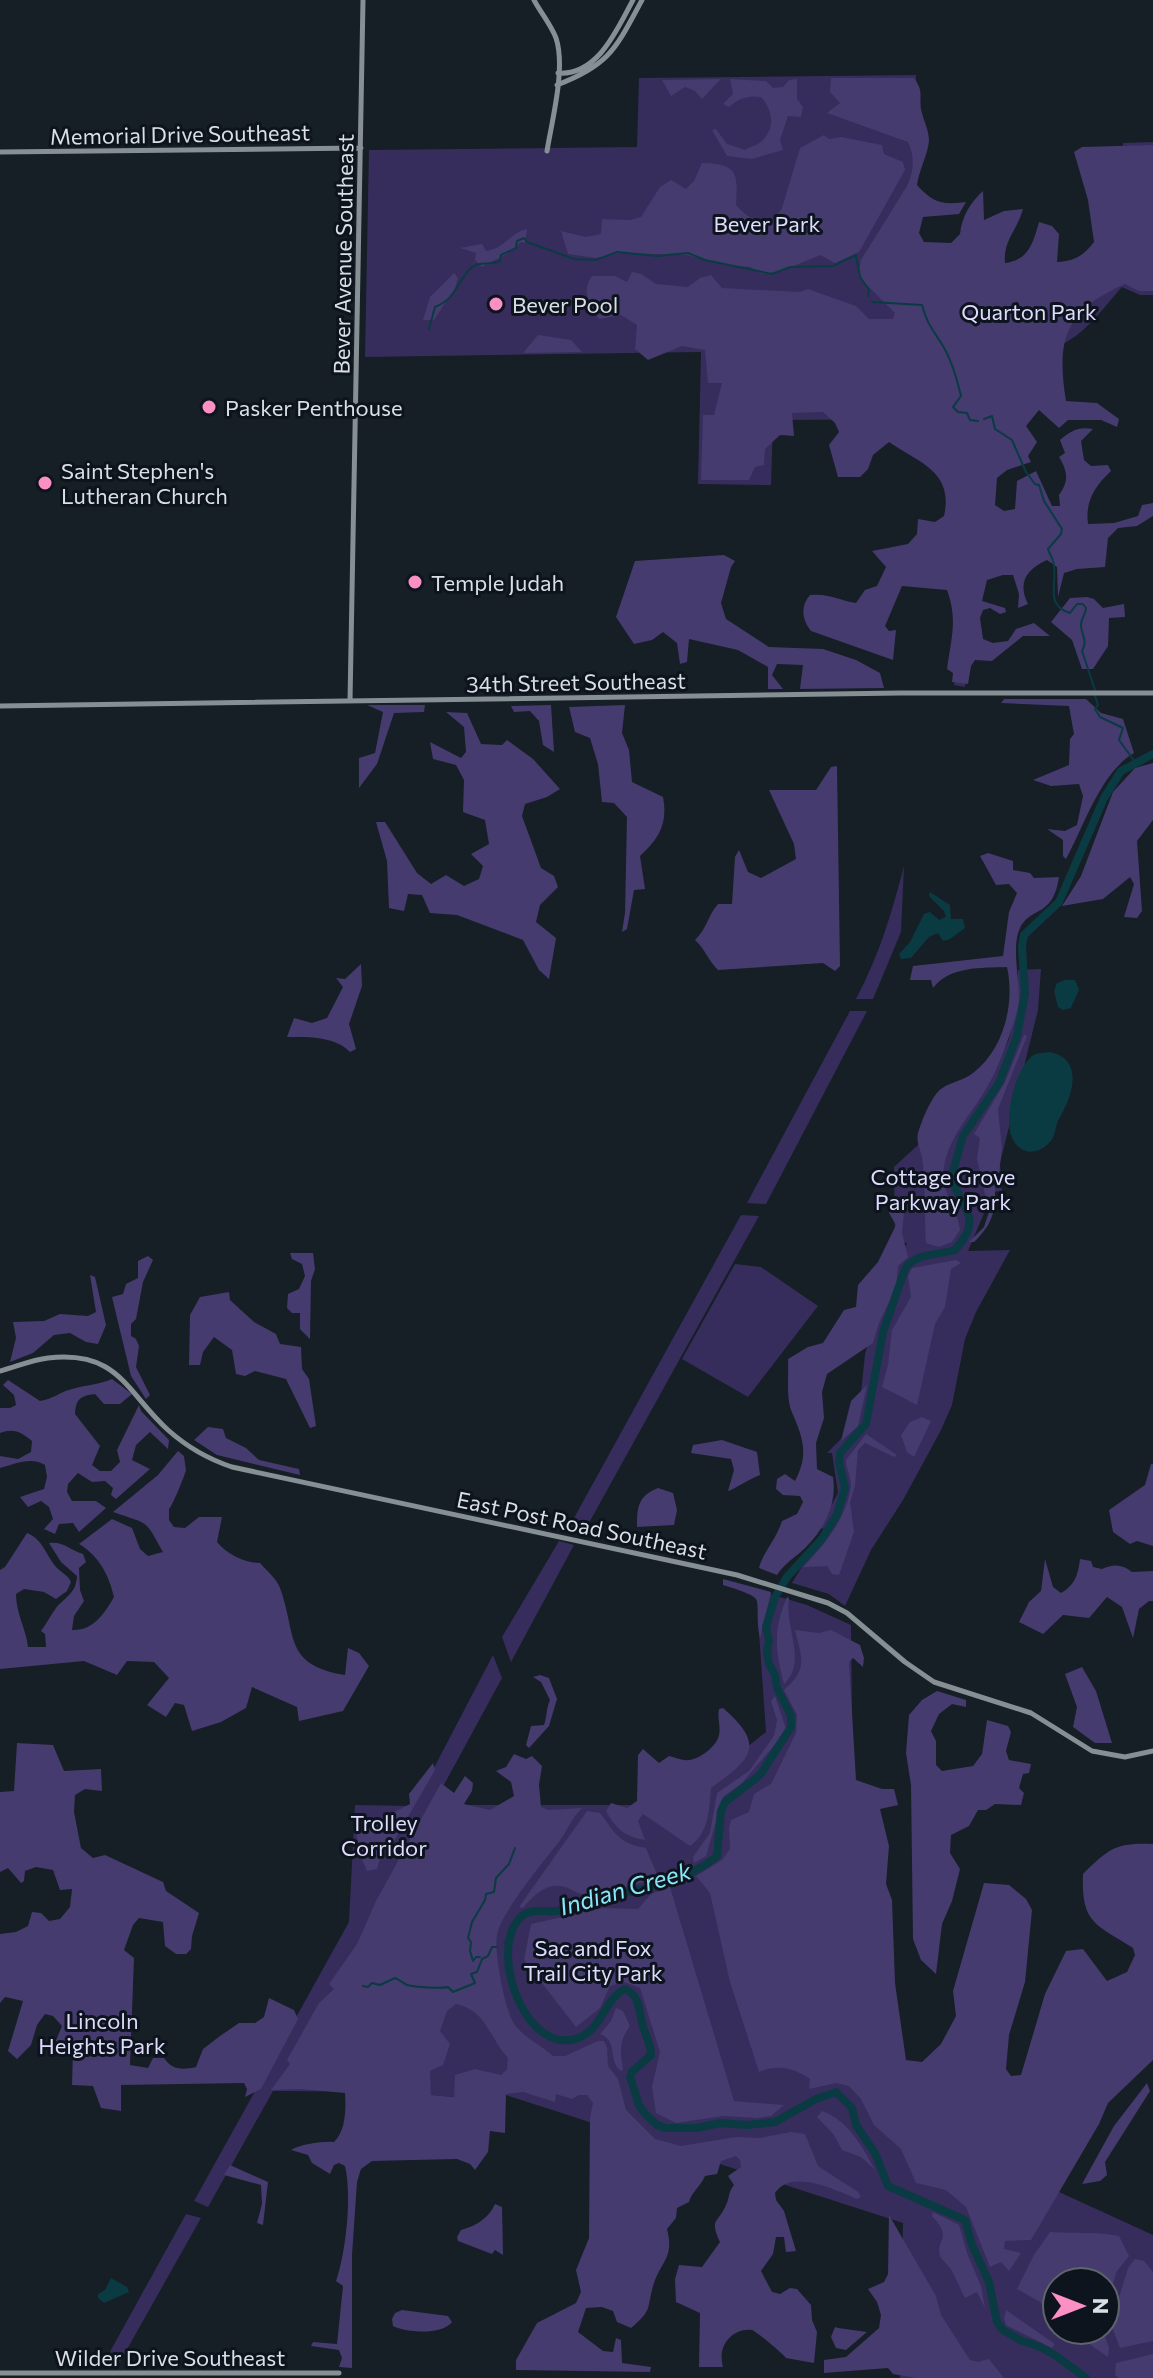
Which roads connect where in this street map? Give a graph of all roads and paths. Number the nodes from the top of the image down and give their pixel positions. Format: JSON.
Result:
{"nodes":[{"id":1,"x":363,"y":0,"type":"edge"},
{"id":2,"x":534,"y":0,"type":"edge"},
{"id":3,"x":633,"y":0,"type":"edge"},
{"id":4,"x":642,"y":0,"type":"edge"},
{"id":5,"x":558,"y":73,"type":"junction"},
{"id":6,"x":557,"y":85,"type":"junction"},
{"id":7,"x":361,"y":148,"type":"junction"},
{"id":8,"x":547,"y":151,"type":"dead end"},
{"id":9,"x":0,"y":152,"type":"edge"},
{"id":10,"x":1153,"y":693,"type":"edge"},
{"id":11,"x":350,"y":701,"type":"junction"},
{"id":12,"x":0,"y":706,"type":"edge"},
{"id":13,"x":0,"y":1371,"type":"edge"},
{"id":14,"x":1153,"y":1751,"type":"edge"},
{"id":15,"x":0,"y":2373,"type":"edge"},
{"id":16,"x":339,"y":2373,"type":"dead end"}],
"edges":[{"from":1,"to":7,"type":"street","name":"Bever Avenue Southeast"},
{"from":2,"to":5,"type":"street"},
{"from":3,"to":5,"type":"street"},
{"from":4,"to":6,"type":"street"},
{"from":5,"to":6,"type":"street"},
{"from":6,"to":8,"type":"street"},
{"from":7,"to":9,"type":"street","name":"Memorial Drive Southeast"},
{"from":7,"to":11,"type":"street","name":"Bever Avenue Southeast"},
{"from":10,"to":11,"type":"street","name":"34th Street Southeast"},
{"from":11,"to":12,"type":"street","name":"34th Street Southeast"},
{"from":13,"to":14,"type":"street","name":"East Post Road Southeast"},
{"from":15,"to":16,"type":"street","name":"Wilder Drive Southeast"}]}
